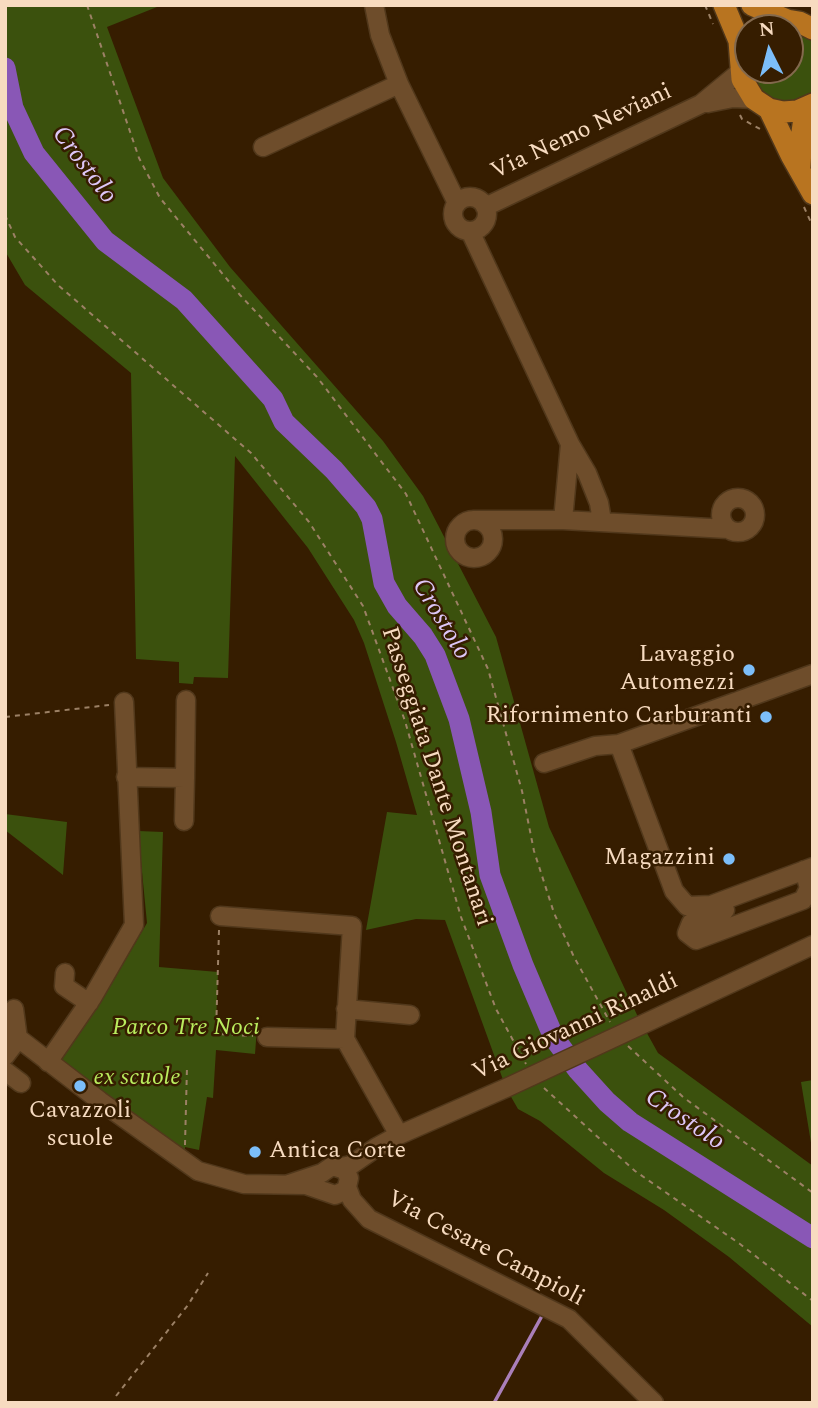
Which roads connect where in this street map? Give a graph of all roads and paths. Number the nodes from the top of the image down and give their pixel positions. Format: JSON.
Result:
{"nodes":[{"id":1,"x":87,"y":5,"type":"edge"},
{"id":2,"x":374,"y":5,"type":"edge"},
{"id":3,"x":724,"y":5,"type":"edge"},
{"id":4,"x":752,"y":5,"type":"edge"},
{"id":5,"x":773,"y":14,"type":"edge"},
{"id":6,"x":734,"y":29,"type":"edge"},
{"id":7,"x":734,"y":67,"type":"edge"},
{"id":8,"x":399,"y":84,"type":"junction"},
{"id":9,"x":745,"y":84,"type":"edge"},
{"id":10,"x":701,"y":104,"type":"junction"},
{"id":11,"x":761,"y":104,"type":"junction"},
{"id":12,"x":812,"y":105,"type":"edge"},
{"id":13,"x":263,"y":148,"type":"dead end"},
{"id":14,"x":800,"y":167,"type":"junction"},
{"id":15,"x":813,"y":194,"type":"edge"},
{"id":16,"x":457,"y":203,"type":"junction"},
{"id":17,"x":485,"y":207,"type":"junction"},
{"id":18,"x":5,"y":215,"type":"edge"},
{"id":19,"x":470,"y":231,"type":"junction"},
{"id":20,"x":570,"y":444,"type":"junction"},
{"id":21,"x":507,"y":518,"type":"junction"},
{"id":22,"x":473,"y":520,"type":"junction"},
{"id":23,"x":563,"y":520,"type":"junction"},
{"id":24,"x":602,"y":521,"type":"junction"},
{"id":25,"x":724,"y":523,"type":"dead end"},
{"id":26,"x":493,"y":537,"type":"junction"},
{"id":27,"x":813,"y":674,"type":"edge"},
{"id":28,"x":186,"y":700,"type":"dead end"},
{"id":29,"x":119,"y":703,"type":"joint"},
{"id":30,"x":5,"y":717,"type":"edge"},
{"id":31,"x":619,"y":744,"type":"junction"},
{"id":32,"x":544,"y":763,"type":"dead end"},
{"id":33,"x":127,"y":778,"type":"junction"},
{"id":34,"x":185,"y":778,"type":"junction"},
{"id":35,"x":184,"y":821,"type":"dead end"},
{"id":36,"x":808,"y":869,"type":"edge"},
{"id":37,"x":744,"y":893,"type":"junction"},
{"id":38,"x":220,"y":923,"type":"joint"},
{"id":39,"x":813,"y":945,"type":"edge"},
{"id":40,"x":65,"y":973,"type":"dead end"},
{"id":41,"x":89,"y":1003,"type":"junction"},
{"id":42,"x":14,"y":1009,"type":"dead end"},
{"id":43,"x":346,"y":1009,"type":"junction"},
{"id":44,"x":410,"y":1015,"type":"dead end"},
{"id":45,"x":10,"y":1035,"type":"edge"},
{"id":46,"x":618,"y":1035,"type":"junction"},
{"id":47,"x":267,"y":1037,"type":"joint"},
{"id":48,"x":345,"y":1039,"type":"junction"},
{"id":49,"x":5,"y":1056,"type":"edge"},
{"id":50,"x":48,"y":1062,"type":"junction"},
{"id":51,"x":187,"y":1067,"type":"dead end"},
{"id":52,"x":5,"y":1071,"type":"edge"},
{"id":53,"x":533,"y":1075,"type":"junction"},
{"id":54,"x":21,"y":1083,"type":"dead end"},
{"id":55,"x":399,"y":1135,"type":"junction"},
{"id":56,"x":185,"y":1163,"type":"junction"},
{"id":57,"x":339,"y":1185,"type":"junction"},
{"id":58,"x":813,"y":1193,"type":"edge"},
{"id":59,"x":208,"y":1273,"type":"dead end"},
{"id":60,"x":813,"y":1301,"type":"edge"},
{"id":61,"x":116,"y":1396,"type":"dead end"},
{"id":62,"x":654,"y":1403,"type":"edge"}],
"edges":[{"from":1,"to":46,"type":"path"},
{"from":2,"to":8,"type":"street"},
{"from":3,"to":6,"type":"main road"},
{"from":4,"to":5,"type":"main road"},
{"from":7,"to":10,"type":"street","name":"Via Nemo Neviani"},
{"from":8,"to":13,"type":"street"},
{"from":8,"to":16,"type":"street"},
{"from":9,"to":11,"type":"main road"},
{"from":10,"to":11,"type":"street","name":"Via Nemo Neviani"},
{"from":10,"to":17,"type":"street","name":"Via Nemo Neviani"},
{"from":11,"to":12,"type":"main road"},
{"from":11,"to":14,"type":"main road"},
{"from":12,"to":14,"type":"main road"},
{"from":14,"to":15,"type":"main road"},
{"from":16,"to":17,"type":"street"},
{"from":16,"to":19,"type":"street"},
{"from":17,"to":19,"type":"street"},
{"from":18,"to":53,"type":"path","name":"Passeggiata Dante Montanari"},
{"from":19,"to":20,"type":"street"},
{"from":20,"to":23,"type":"street"},
{"from":20,"to":24,"type":"street"},
{"from":21,"to":22,"type":"street"},
{"from":21,"to":23,"type":"street"},
{"from":21,"to":26,"type":"street"},
{"from":22,"to":26,"type":"street"},
{"from":22,"to":26,"type":"street"},
{"from":23,"to":24,"type":"street"},
{"from":24,"to":25,"type":"street"},
{"from":27,"to":31,"type":"street"},
{"from":28,"to":34,"type":"street"},
{"from":29,"to":30,"type":"path"},
{"from":29,"to":33,"type":"street"},
{"from":31,"to":32,"type":"street"},
{"from":31,"to":37,"type":"street"},
{"from":33,"to":34,"type":"street"},
{"from":33,"to":41,"type":"street"},
{"from":34,"to":35,"type":"street"},
{"from":36,"to":37,"type":"street"},
{"from":36,"to":37,"type":"street"},
{"from":38,"to":43,"type":"street"},
{"from":38,"to":47,"type":"path"},
{"from":39,"to":46,"type":"street","name":"Via Giovanni Rinaldi"},
{"from":40,"to":41,"type":"street"},
{"from":41,"to":50,"type":"street"},
{"from":42,"to":45,"type":"street"},
{"from":43,"to":44,"type":"street"},
{"from":43,"to":48,"type":"street"},
{"from":45,"to":49,"type":"street"},
{"from":45,"to":50,"type":"street"},
{"from":46,"to":53,"type":"street","name":"Via Giovanni Rinaldi"},
{"from":46,"to":58,"type":"path"},
{"from":47,"to":48,"type":"street"},
{"from":48,"to":55,"type":"street"},
{"from":50,"to":56,"type":"street"},
{"from":51,"to":56,"type":"path"},
{"from":52,"to":54,"type":"street"},
{"from":53,"to":55,"type":"street","name":"Via Giovanni Rinaldi"},
{"from":53,"to":60,"type":"path","name":"Passeggiata Dante Montanari"},
{"from":55,"to":57,"type":"street","name":"Via Giovanni Rinaldi"},
{"from":56,"to":57,"type":"street"},
{"from":57,"to":62,"type":"street","name":"Via Cesare Campioli"},
{"from":59,"to":61,"type":"path"}]}
